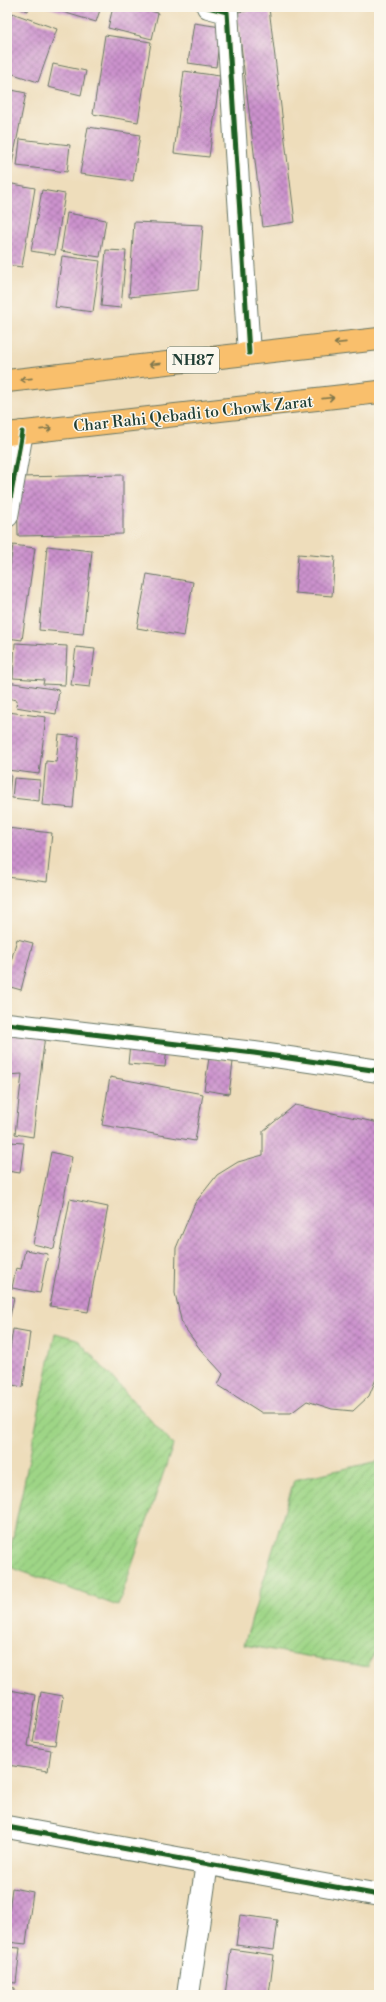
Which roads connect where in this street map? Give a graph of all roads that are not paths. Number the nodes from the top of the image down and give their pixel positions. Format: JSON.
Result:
{"nodes":[{"id":1,"x":208,"y":7,"type":"edge"},
{"id":2,"x":379,"y":339,"type":"edge"},
{"id":3,"x":249,"y":353,"type":"junction"},
{"id":4,"x":7,"y":381,"type":"edge"},
{"id":5,"x":379,"y":392,"type":"edge"},
{"id":6,"x":15,"y":433,"type":"edge"},
{"id":7,"x":7,"y":516,"type":"edge"},
{"id":8,"x":7,"y":1024,"type":"edge"},
{"id":9,"x":379,"y":1071,"type":"edge"},
{"id":10,"x":7,"y":1827,"type":"edge"},
{"id":11,"x":207,"y":1863,"type":"junction"},
{"id":12,"x":379,"y":1895,"type":"edge"},
{"id":13,"x":188,"y":1995,"type":"edge"}],
"edges":[{"from":1,"to":3,"type":"street"},
{"from":2,"to":3,"type":"highway","number":"NH87","one_way":true},
{"from":3,"to":4,"type":"highway","number":"NH87","one_way":true},
{"from":6,"to":5,"type":"highway","name":"Char Rahi Qebadi to Chowk Zarat","one_way":true},
{"from":6,"to":7,"type":"street"},
{"from":8,"to":9,"type":"street"},
{"from":10,"to":11,"type":"street"},
{"from":11,"to":12,"type":"street"},
{"from":11,"to":13,"type":"street"}]}
